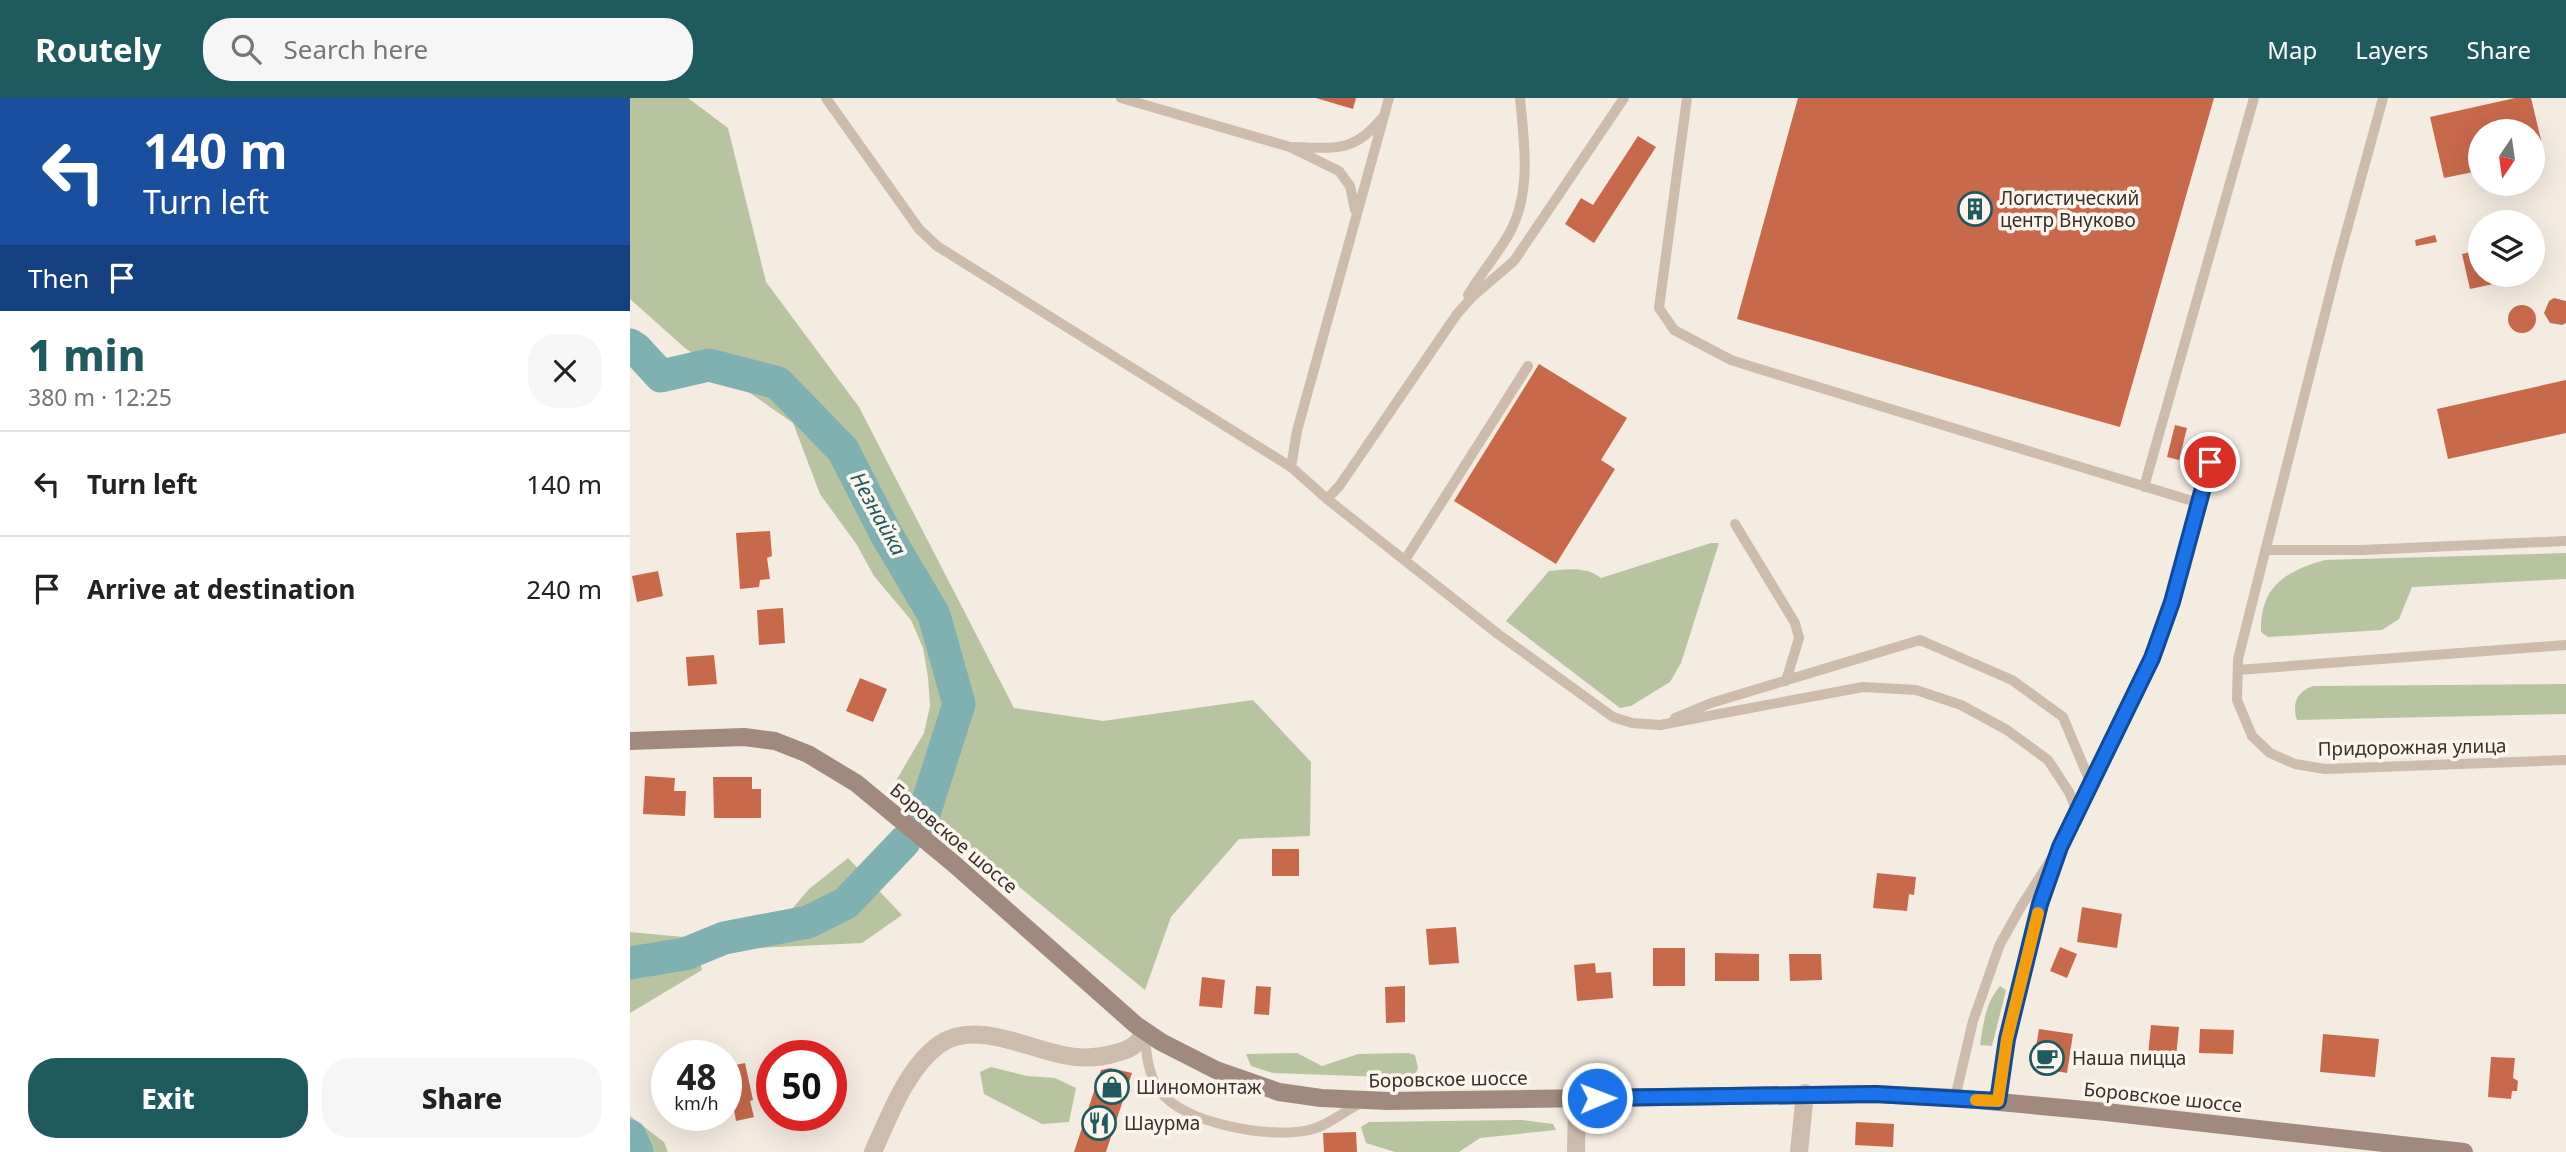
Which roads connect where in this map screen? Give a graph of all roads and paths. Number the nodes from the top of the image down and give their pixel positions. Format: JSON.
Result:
{"nodes":[{"id":1,"x":825,"y":98,"type":"edge"},
{"id":2,"x":1121,"y":98,"type":"edge"},
{"id":3,"x":1389,"y":98,"type":"edge"},
{"id":4,"x":1520,"y":98,"type":"edge"},
{"id":5,"x":1624,"y":98,"type":"edge"},
{"id":6,"x":1687,"y":98,"type":"edge"},
{"id":7,"x":2254,"y":98,"type":"edge"},
{"id":8,"x":2383,"y":98,"type":"edge"},
{"id":9,"x":1385,"y":114,"type":"junction"},
{"id":10,"x":1290,"y":147,"type":"junction"},
{"id":11,"x":1356,"y":214,"type":"junction"},
{"id":12,"x":1457,"y":314,"type":"junction"},
{"id":13,"x":1528,"y":366,"type":"dead end"},
{"id":14,"x":2216,"y":442,"type":"dead end"},
{"id":15,"x":1291,"y":467,"type":"junction"},
{"id":16,"x":2144,"y":487,"type":"junction"},
{"id":17,"x":1327,"y":499,"type":"junction"},
{"id":18,"x":2199,"y":503,"type":"junction"},
{"id":19,"x":1735,"y":524,"type":"dead end"},
{"id":20,"x":2566,"y":541,"type":"edge"},
{"id":21,"x":2265,"y":550,"type":"junction"},
{"id":22,"x":1405,"y":560,"type":"junction"},
{"id":23,"x":2566,"y":645,"type":"edge"},
{"id":24,"x":2238,"y":670,"type":"junction"},
{"id":25,"x":1786,"y":681,"type":"junction"},
{"id":26,"x":1660,"y":725,"type":"junction"},
{"id":27,"x":630,"y":741,"type":"edge"},
{"id":28,"x":2566,"y":760,"type":"edge"},
{"id":29,"x":2091,"y":784,"type":"junction"},
{"id":30,"x":2077,"y":812,"type":"junction"},
{"id":31,"x":2060,"y":847,"type":"junction"},
{"id":32,"x":1145,"y":1032,"type":"junction"},
{"id":33,"x":1805,"y":1093,"type":"junction"},
{"id":34,"x":1577,"y":1098,"type":"junction"},
{"id":35,"x":1955,"y":1098,"type":"junction"},
{"id":36,"x":1365,"y":1101,"type":"junction"},
{"id":37,"x":1998,"y":1101,"type":"junction"},
{"id":38,"x":2344,"y":1145,"type":"edge"},
{"id":39,"x":873,"y":1152,"type":"edge"},
{"id":40,"x":1576,"y":1152,"type":"edge"},
{"id":41,"x":1799,"y":1152,"type":"edge"},
{"id":42,"x":2464,"y":1152,"type":"edge"}],
"edges":[{"from":1,"to":15,"type":"lane"},
{"from":2,"to":10,"type":"lane"},
{"from":3,"to":9,"type":"lane"},
{"from":4,"to":12,"type":"lane"},
{"from":5,"to":12,"type":"lane"},
{"from":6,"to":16,"type":"lane"},
{"from":7,"to":16,"type":"lane"},
{"from":8,"to":21,"type":"lane","name":"Придорожная улица"},
{"from":9,"to":10,"type":"lane"},
{"from":9,"to":11,"type":"lane"},
{"from":10,"to":11,"type":"lane"},
{"from":11,"to":15,"type":"lane"},
{"from":12,"to":17,"type":"lane"},
{"from":13,"to":22,"type":"lane"},
{"from":14,"to":18,"type":"lane"},
{"from":15,"to":17,"type":"lane"},
{"from":16,"to":18,"type":"lane"},
{"from":17,"to":22,"type":"lane"},
{"from":18,"to":29,"type":"lane"},
{"from":19,"to":25,"type":"lane"},
{"from":20,"to":21,"type":"lane"},
{"from":21,"to":24,"type":"lane","name":"Придорожная улица"},
{"from":22,"to":26,"type":"lane"},
{"from":23,"to":24,"type":"lane"},
{"from":24,"to":28,"type":"lane","name":"Придорожная улица"},
{"from":25,"to":26,"type":"lane"},
{"from":25,"to":29,"type":"lane"},
{"from":26,"to":30,"type":"lane"},
{"from":27,"to":32,"type":"main road","name":"Боровское шоссе"},
{"from":29,"to":30,"type":"lane"},
{"from":30,"to":31,"type":"lane"},
{"from":31,"to":35,"type":"lane"},
{"from":31,"to":37,"type":"lane"},
{"from":32,"to":36,"type":"main road","name":"Боровское шоссе"},
{"from":32,"to":36,"type":"lane"},
{"from":32,"to":39,"type":"street"},
{"from":33,"to":34,"type":"main road","name":"Боровское шоссе"},
{"from":33,"to":35,"type":"main road","name":"Боровское шоссе"},
{"from":33,"to":41,"type":"street"},
{"from":34,"to":36,"type":"main road","name":"Боровское шоссе"},
{"from":34,"to":40,"type":"street"},
{"from":35,"to":37,"type":"main road","name":"Боровское шоссе"},
{"from":37,"to":38,"type":"main road","name":"Боровское шоссе"},
{"from":38,"to":42,"type":"main road","name":"Боровское шоссе"}]}
